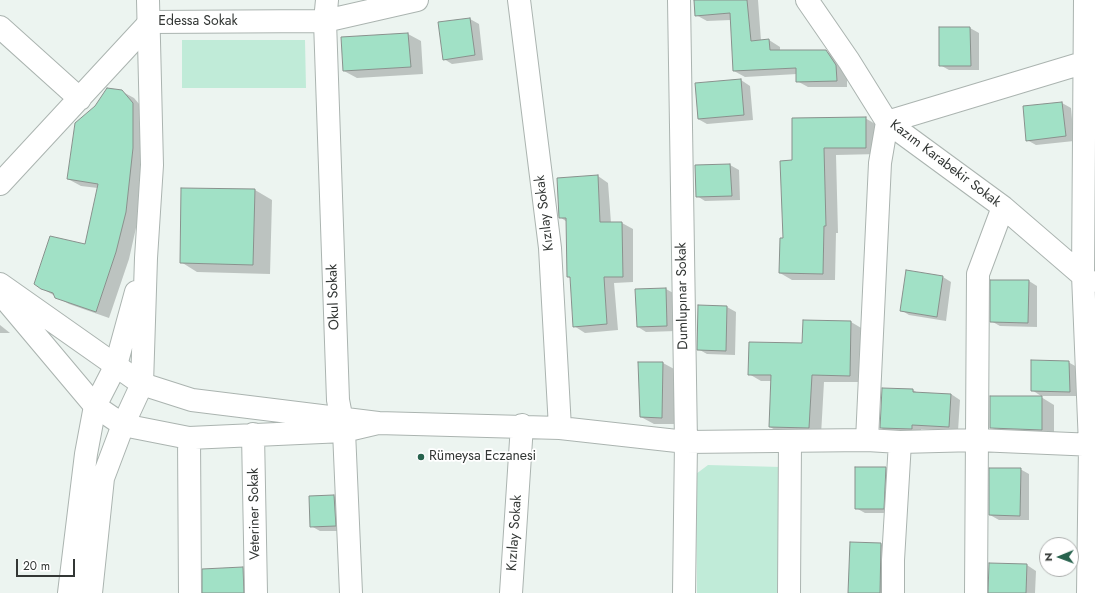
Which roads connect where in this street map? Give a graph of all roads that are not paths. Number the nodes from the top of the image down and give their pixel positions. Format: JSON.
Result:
{"nodes":[{"id":1,"x":148,"y":0,"type":"edge"},
{"id":2,"x":417,"y":0,"type":"edge"},
{"id":3,"x":519,"y":0,"type":"edge"},
{"id":4,"x":679,"y":0,"type":"edge"},
{"id":5,"x":807,"y":0,"type":"edge"},
{"id":6,"x":1085,"y":0,"type":"edge"},
{"id":7,"x":326,"y":10,"type":"edge"},
{"id":8,"x":150,"y":22,"type":"junction"},
{"id":9,"x":0,"y":27,"type":"edge"},
{"id":10,"x":1086,"y":62,"type":"junction"},
{"id":11,"x":80,"y":99,"type":"junction"},
{"id":12,"x":887,"y":122,"type":"junction"},
{"id":13,"x":0,"y":184,"type":"edge"},
{"id":14,"x":1003,"y":207,"type":"junction"},
{"id":15,"x":146,"y":258,"type":"junction"},
{"id":16,"x":1089,"y":281,"type":"edge"},
{"id":17,"x":0,"y":284,"type":"edge"},
{"id":18,"x":0,"y":293,"type":"edge"},
{"id":19,"x":116,"y":365,"type":"junction"},
{"id":20,"x":142,"y":384,"type":"junction"},
{"id":21,"x":95,"y":406,"type":"junction"},
{"id":22,"x":342,"y":424,"type":"junction"},
{"id":23,"x":123,"y":425,"type":"junction"},
{"id":24,"x":522,"y":426,"type":"junction"},
{"id":25,"x":560,"y":428,"type":"junction"},
{"id":26,"x":253,"y":434,"type":"junction"},
{"id":27,"x":189,"y":438,"type":"junction"},
{"id":28,"x":867,"y":440,"type":"junction"},
{"id":29,"x":977,"y":440,"type":"junction"},
{"id":30,"x":790,"y":441,"type":"junction"},
{"id":31,"x":686,"y":442,"type":"junction"},
{"id":32,"x":900,"y":442,"type":"junction"},
{"id":33,"x":1092,"y":445,"type":"edge"},
{"id":34,"x":69,"y":593,"type":"edge"},
{"id":35,"x":90,"y":593,"type":"edge"},
{"id":36,"x":190,"y":593,"type":"edge"},
{"id":37,"x":256,"y":593,"type":"edge"},
{"id":38,"x":351,"y":593,"type":"edge"},
{"id":39,"x":511,"y":593,"type":"edge"},
{"id":40,"x":684,"y":593,"type":"edge"},
{"id":41,"x":789,"y":593,"type":"edge"},
{"id":42,"x":893,"y":593,"type":"edge"},
{"id":43,"x":976,"y":593,"type":"edge"},
{"id":44,"x":1088,"y":593,"type":"edge"}],
"edges":[{"from":1,"to":8,"type":"street"},
{"from":2,"to":7,"type":"street","name":"Edessa Sokak"},
{"from":3,"to":25,"type":"street","name":"Kızılay Sokak"},
{"from":4,"to":31,"type":"street","name":"Dumlupınar Sokak"},
{"from":5,"to":12,"type":"street","name":"Kazım Karabekir Sokak"},
{"from":6,"to":10,"type":"street"},
{"from":7,"to":8,"type":"street","name":"Edessa Sokak"},
{"from":7,"to":22,"type":"street","name":"Okul Sokak"},
{"from":8,"to":11,"type":"street","name":"Edessa Sokak"},
{"from":8,"to":15,"type":"street"},
{"from":9,"to":11,"type":"street"},
{"from":10,"to":12,"type":"street"},
{"from":10,"to":16,"type":"street"},
{"from":11,"to":13,"type":"street","name":"Edessa Sokak"},
{"from":12,"to":14,"type":"street","name":"Kazım Karabekir Sokak"},
{"from":12,"to":28,"type":"street"},
{"from":14,"to":16,"type":"street","name":"Kazım Karabekir Sokak"},
{"from":14,"to":29,"type":"street"},
{"from":15,"to":19,"type":"street"},
{"from":15,"to":20,"type":"street"},
{"from":16,"to":33,"type":"street"},
{"from":17,"to":19,"type":"street"},
{"from":18,"to":21,"type":"street"},
{"from":19,"to":20,"type":"street"},
{"from":19,"to":21,"type":"street"},
{"from":20,"to":22,"type":"street"},
{"from":20,"to":23,"type":"street"},
{"from":21,"to":23,"type":"street"},
{"from":21,"to":34,"type":"street"},
{"from":22,"to":24,"type":"street"},
{"from":22,"to":26,"type":"street"},
{"from":22,"to":38,"type":"street","name":"Okul Sokak"},
{"from":23,"to":27,"type":"street"},
{"from":23,"to":35,"type":"street"},
{"from":24,"to":25,"type":"street"},
{"from":24,"to":39,"type":"street","name":"Kızılay Sokak"},
{"from":25,"to":31,"type":"street"},
{"from":26,"to":27,"type":"street"},
{"from":26,"to":37,"type":"street","name":"Veteriner Sokak"},
{"from":27,"to":36,"type":"street"},
{"from":28,"to":30,"type":"street"},
{"from":28,"to":32,"type":"street"},
{"from":29,"to":32,"type":"street"},
{"from":29,"to":33,"type":"street"},
{"from":29,"to":43,"type":"street"},
{"from":30,"to":31,"type":"street"},
{"from":30,"to":41,"type":"street"},
{"from":31,"to":40,"type":"street","name":"Dumlupınar Sokak"},
{"from":32,"to":42,"type":"street"},
{"from":33,"to":44,"type":"street"}]}
